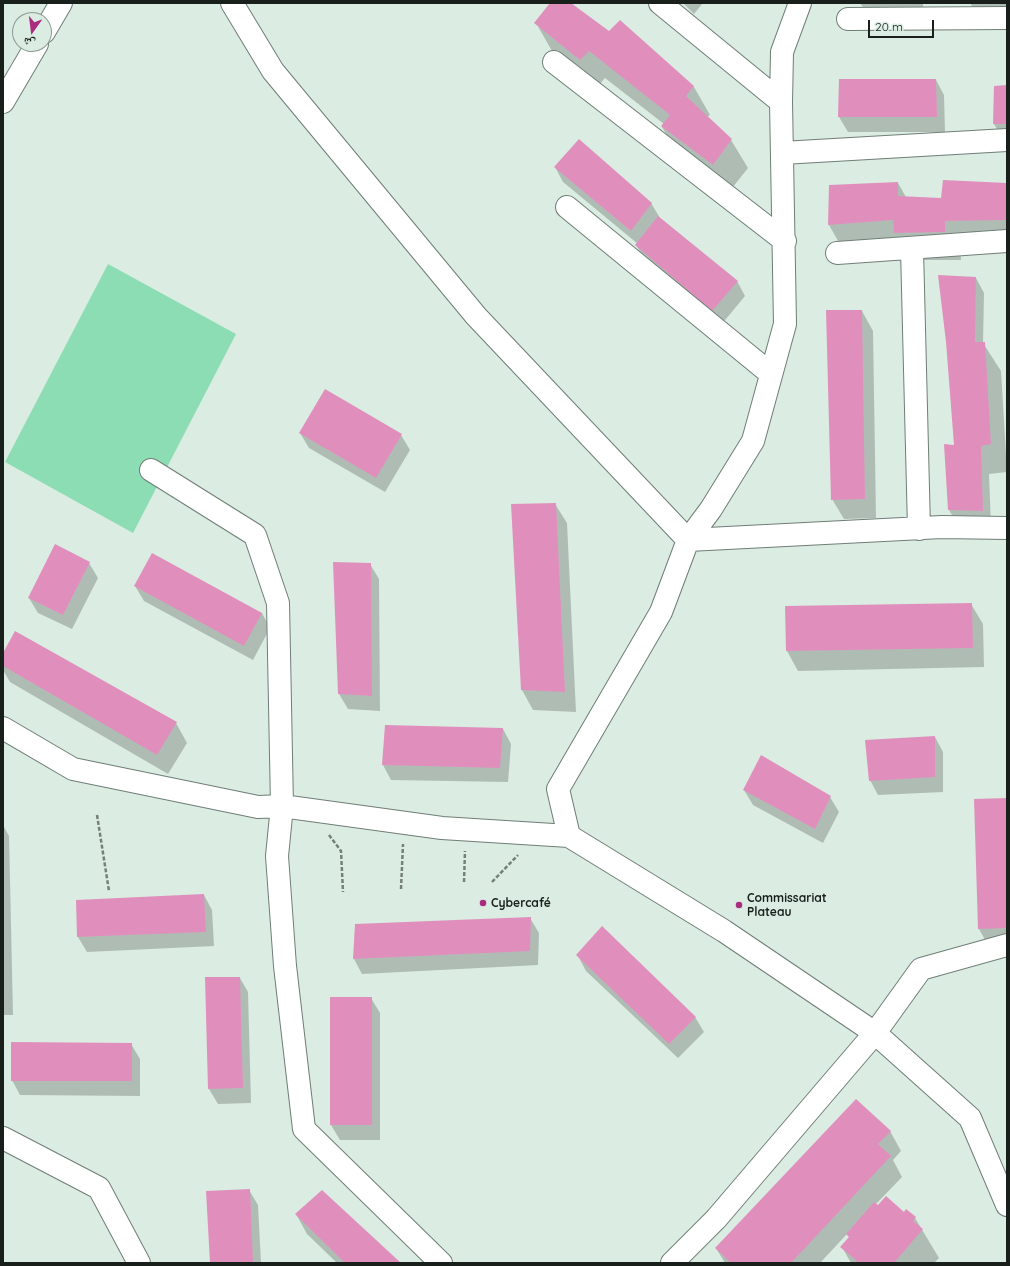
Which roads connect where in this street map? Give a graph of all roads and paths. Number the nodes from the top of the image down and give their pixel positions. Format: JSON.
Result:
{"nodes":[{"id":1,"x":61,"y":3,"type":"edge"},
{"id":2,"x":232,"y":3,"type":"edge"},
{"id":3,"x":660,"y":3,"type":"edge"},
{"id":4,"x":800,"y":3,"type":"edge"},
{"id":5,"x":52,"y":18,"type":"edge"},
{"id":6,"x":1007,"y":18,"type":"edge"},
{"id":7,"x":848,"y":19,"type":"dead end"},
{"id":8,"x":32,"y":52,"type":"edge"},
{"id":9,"x":554,"y":62,"type":"dead end"},
{"id":10,"x":3,"y":102,"type":"edge"},
{"id":11,"x":781,"y":102,"type":"junction"},
{"id":12,"x":1007,"y":140,"type":"edge"},
{"id":13,"x":782,"y":153,"type":"junction"},
{"id":14,"x":567,"y":207,"type":"dead end"},
{"id":15,"x":785,"y":241,"type":"junction"},
{"id":16,"x":1007,"y":241,"type":"edge"},
{"id":17,"x":912,"y":249,"type":"junction"},
{"id":18,"x":837,"y":253,"type":"dead end"},
{"id":19,"x":771,"y":374,"type":"junction"},
{"id":20,"x":151,"y":470,"type":"dead end"},
{"id":21,"x":1007,"y":528,"type":"edge"},
{"id":22,"x":919,"y":529,"type":"junction"},
{"id":23,"x":688,"y":540,"type":"junction"},
{"id":24,"x":3,"y":728,"type":"edge"},
{"id":25,"x":282,"y":806,"type":"junction"},
{"id":26,"x":310,"y":810,"type":"junction"},
{"id":27,"x":97,"y":815,"type":"dead end"},
{"id":28,"x":403,"y":823,"type":"junction"},
{"id":29,"x":468,"y":830,"type":"junction"},
{"id":30,"x":537,"y":834,"type":"junction"},
{"id":31,"x":569,"y":836,"type":"junction"},
{"id":32,"x":464,"y":882,"type":"dead end"},
{"id":33,"x":492,"y":882,"type":"dead end"},
{"id":34,"x":401,"y":889,"type":"dead end"},
{"id":35,"x":109,"y":891,"type":"dead end"},
{"id":36,"x":343,"y":892,"type":"dead end"},
{"id":37,"x":1007,"y":945,"type":"edge"},
{"id":38,"x":875,"y":1033,"type":"junction"},
{"id":39,"x":3,"y":1138,"type":"edge"},
{"id":40,"x":1006,"y":1198,"type":"edge"},
{"id":41,"x":139,"y":1263,"type":"edge"},
{"id":42,"x":441,"y":1263,"type":"edge"},
{"id":43,"x":672,"y":1263,"type":"edge"}],
"edges":[{"from":1,"to":5,"type":"street"},
{"from":2,"to":23,"type":"street"},
{"from":3,"to":11,"type":"street"},
{"from":4,"to":11,"type":"street"},
{"from":6,"to":7,"type":"street"},
{"from":8,"to":10,"type":"street"},
{"from":9,"to":15,"type":"street"},
{"from":11,"to":13,"type":"street"},
{"from":12,"to":13,"type":"street"},
{"from":13,"to":15,"type":"street"},
{"from":14,"to":19,"type":"street"},
{"from":15,"to":19,"type":"street"},
{"from":16,"to":17,"type":"street"},
{"from":17,"to":18,"type":"street"},
{"from":17,"to":22,"type":"street"},
{"from":19,"to":23,"type":"street"},
{"from":20,"to":25,"type":"street"},
{"from":21,"to":22,"type":"street"},
{"from":22,"to":23,"type":"street"},
{"from":23,"to":31,"type":"street"},
{"from":24,"to":25,"type":"street"},
{"from":25,"to":26,"type":"street"},
{"from":25,"to":42,"type":"street"},
{"from":26,"to":28,"type":"street"},
{"from":26,"to":36,"type":"path"},
{"from":27,"to":35,"type":"path"},
{"from":28,"to":29,"type":"street"},
{"from":28,"to":34,"type":"path"},
{"from":29,"to":30,"type":"street"},
{"from":29,"to":32,"type":"path"},
{"from":30,"to":31,"type":"street"},
{"from":30,"to":33,"type":"path"},
{"from":31,"to":38,"type":"street"},
{"from":37,"to":38,"type":"street"},
{"from":38,"to":40,"type":"street"},
{"from":38,"to":43,"type":"street"},
{"from":39,"to":41,"type":"street"}]}
